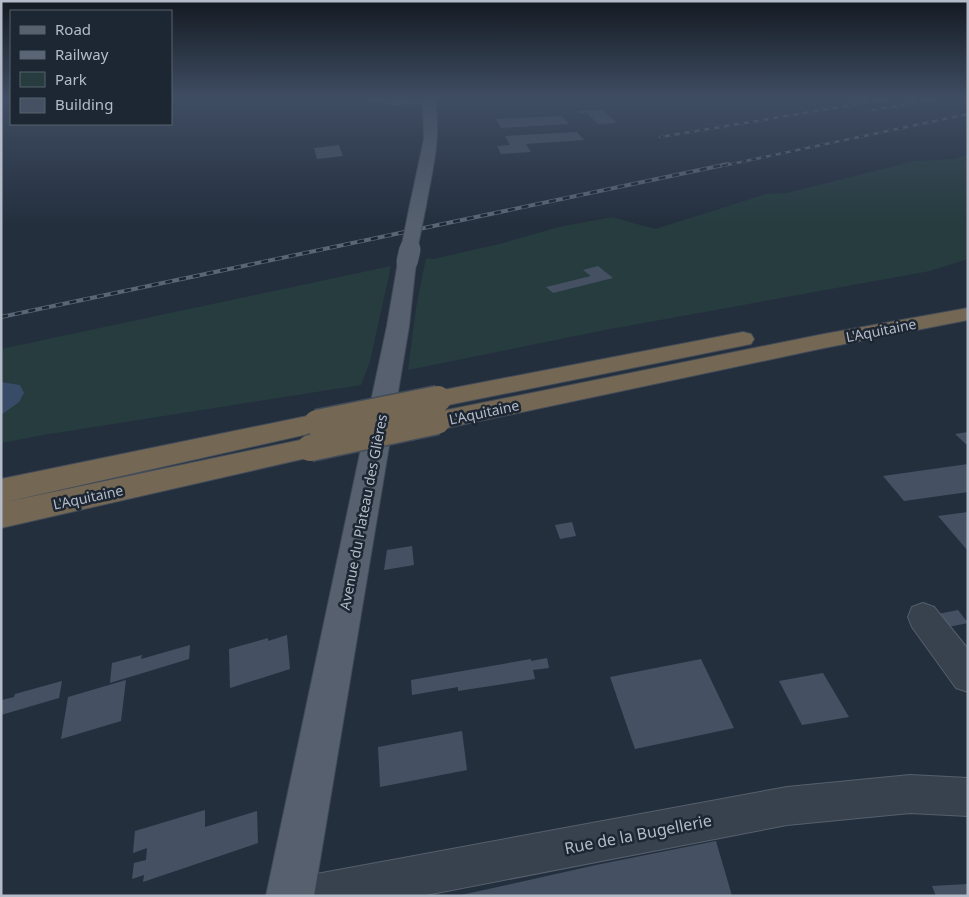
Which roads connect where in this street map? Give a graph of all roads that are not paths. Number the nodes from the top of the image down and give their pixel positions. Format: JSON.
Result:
{"nodes":[{"id":1,"x":430,"y":141,"type":"edge"},
{"id":2,"x":968,"y":296,"type":"edge"},
{"id":3,"x":968,"y":314,"type":"edge"},
{"id":4,"x":438,"y":410,"type":"junction"},
{"id":5,"x":313,"y":436,"type":"junction"},
{"id":6,"x":1,"y":491,"type":"edge"},
{"id":7,"x":1,"y":516,"type":"edge"},
{"id":8,"x":922,"y":617,"type":"dead end"},
{"id":9,"x":968,"y":676,"type":"edge"},
{"id":10,"x":968,"y":797,"type":"edge"},
{"id":11,"x":290,"y":896,"type":"edge"},
{"id":12,"x":311,"y":896,"type":"edge"}],
"edges":[{"from":1,"to":11,"type":"main road","name":"Avenue du Plateau des Glières","bridge":true},
{"from":2,"to":4,"type":"highway","name":"L'Aquitaine"},
{"from":3,"to":4,"type":"highway","name":"L'Aquitaine"},
{"from":4,"to":5,"type":"highway","name":"L'Aquitaine","bridge":true},
{"from":5,"to":6,"type":"highway","name":"L'Aquitaine"},
{"from":5,"to":7,"type":"highway","name":"L'Aquitaine"},
{"from":8,"to":9,"type":"street"},
{"from":10,"to":12,"type":"street","name":"Rue de la Bugellerie"}]}
